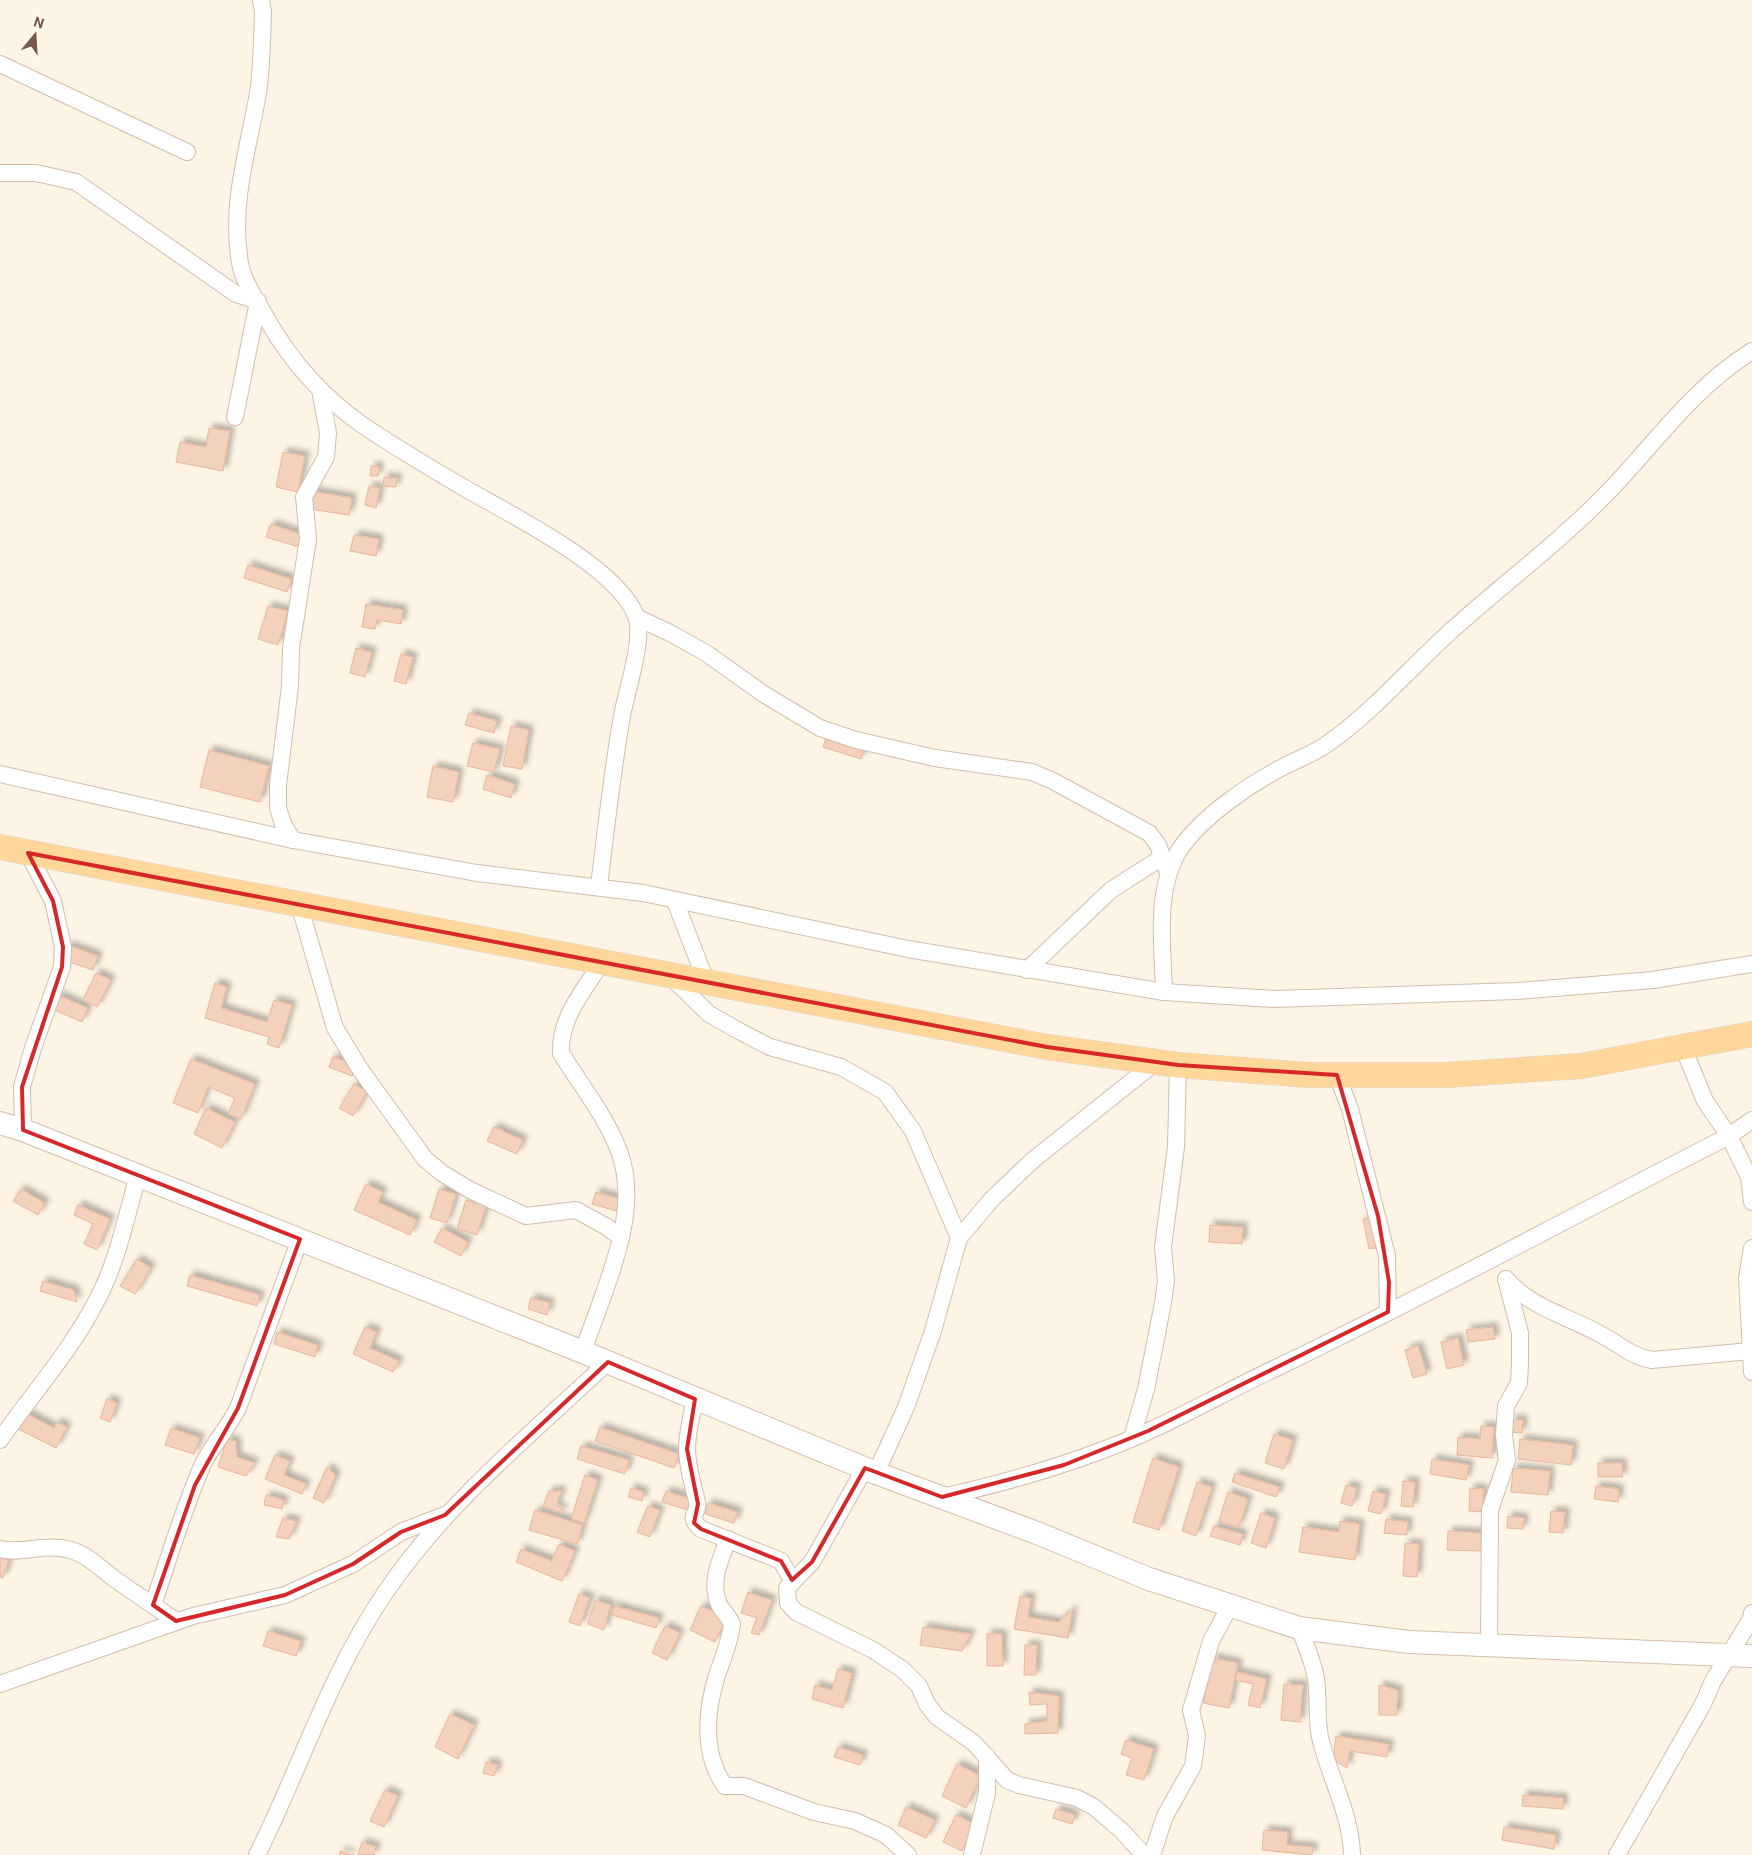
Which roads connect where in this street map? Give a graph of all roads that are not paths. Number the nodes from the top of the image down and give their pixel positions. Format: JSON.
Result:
{"nodes":[{"id":1,"x":261,"y":0,"type":"edge"},
{"id":2,"x":1,"y":66,"type":"edge"},
{"id":3,"x":187,"y":152,"type":"dead end"},
{"id":4,"x":0,"y":173,"type":"edge"},
{"id":5,"x":258,"y":301,"type":"junction"},
{"id":6,"x":1752,"y":350,"type":"edge"},
{"id":7,"x":320,"y":389,"type":"junction"},
{"id":8,"x":235,"y":417,"type":"dead end"},
{"id":9,"x":638,"y":618,"type":"junction"},
{"id":10,"x":0,"y":774,"type":"edge"},
{"id":11,"x":293,"y":840,"type":"junction"},
{"id":12,"x":0,"y":847,"type":"edge"},
{"id":13,"x":28,"y":853,"type":"junction"},
{"id":14,"x":1164,"y":866,"type":"junction"},
{"id":15,"x":599,"y":886,"type":"junction"},
{"id":16,"x":675,"y":900,"type":"junction"},
{"id":17,"x":299,"y":904,"type":"junction"},
{"id":18,"x":603,"y":962,"type":"junction"},
{"id":19,"x":1752,"y":964,"type":"edge"},
{"id":20,"x":1027,"y":970,"type":"junction"},
{"id":21,"x":667,"y":974,"type":"junction"},
{"id":22,"x":706,"y":981,"type":"junction"},
{"id":23,"x":1164,"y":992,"type":"junction"},
{"id":24,"x":1752,"y":1034,"type":"edge"},
{"id":25,"x":1683,"y":1047,"type":"junction"},
{"id":26,"x":1167,"y":1063,"type":"junction"},
{"id":27,"x":1337,"y":1075,"type":"junction"},
{"id":28,"x":1752,"y":1120,"type":"edge"},
{"id":29,"x":0,"y":1123,"type":"edge"},
{"id":30,"x":23,"y":1130,"type":"junction"},
{"id":31,"x":1728,"y":1136,"type":"junction"},
{"id":32,"x":138,"y":1176,"type":"junction"},
{"id":33,"x":1752,"y":1202,"type":"edge"},
{"id":34,"x":620,"y":1237,"type":"junction"},
{"id":35,"x":959,"y":1238,"type":"junction"},
{"id":36,"x":300,"y":1239,"type":"junction"},
{"id":37,"x":1752,"y":1248,"type":"edge"},
{"id":38,"x":1498,"y":1256,"type":"junction"},
{"id":39,"x":1506,"y":1278,"type":"junction"},
{"id":40,"x":1388,"y":1312,"type":"junction"},
{"id":41,"x":1750,"y":1351,"type":"junction"},
{"id":42,"x":583,"y":1352,"type":"junction"},
{"id":43,"x":608,"y":1362,"type":"junction"},
{"id":44,"x":1752,"y":1372,"type":"edge"},
{"id":45,"x":695,"y":1399,"type":"junction"},
{"id":46,"x":1132,"y":1438,"type":"junction"},
{"id":47,"x":0,"y":1440,"type":"edge"},
{"id":48,"x":870,"y":1471,"type":"junction"},
{"id":49,"x":942,"y":1497,"type":"junction"},
{"id":50,"x":445,"y":1515,"type":"junction"},
{"id":51,"x":728,"y":1539,"type":"junction"},
{"id":52,"x":0,"y":1549,"type":"edge"},
{"id":53,"x":792,"y":1580,"type":"junction"},
{"id":54,"x":153,"y":1606,"type":"junction"},
{"id":55,"x":1230,"y":1606,"type":"junction"},
{"id":56,"x":1752,"y":1613,"type":"edge"},
{"id":57,"x":176,"y":1621,"type":"junction"},
{"id":58,"x":1299,"y":1628,"type":"junction"},
{"id":59,"x":1489,"y":1645,"type":"junction"},
{"id":60,"x":1741,"y":1655,"type":"edge"},
{"id":61,"x":2,"y":1685,"type":"edge"},
{"id":62,"x":987,"y":1756,"type":"junction"},
{"id":63,"x":257,"y":1855,"type":"edge"},
{"id":64,"x":908,"y":1855,"type":"edge"},
{"id":65,"x":972,"y":1855,"type":"edge"},
{"id":66,"x":1144,"y":1855,"type":"edge"},
{"id":67,"x":1152,"y":1855,"type":"edge"},
{"id":68,"x":1352,"y":1855,"type":"edge"},
{"id":69,"x":1617,"y":1855,"type":"edge"}],
"edges":[{"from":1,"to":5,"type":"street"},
{"from":2,"to":3,"type":"street"},
{"from":4,"to":5,"type":"street"},
{"from":5,"to":7,"type":"street"},
{"from":5,"to":8,"type":"street"},
{"from":6,"to":14,"type":"street"},
{"from":7,"to":9,"type":"street"},
{"from":7,"to":11,"type":"street"},
{"from":9,"to":14,"type":"street"},
{"from":9,"to":15,"type":"street"},
{"from":10,"to":11,"type":"street"},
{"from":11,"to":15,"type":"street"},
{"from":12,"to":13,"type":"main road"},
{"from":13,"to":17,"type":"main road"},
{"from":13,"to":30,"type":"street"},
{"from":14,"to":20,"type":"street"},
{"from":14,"to":23,"type":"street"},
{"from":15,"to":16,"type":"street"},
{"from":16,"to":20,"type":"street"},
{"from":16,"to":22,"type":"street"},
{"from":17,"to":18,"type":"main road"},
{"from":17,"to":34,"type":"street"},
{"from":18,"to":21,"type":"main road"},
{"from":18,"to":34,"type":"street"},
{"from":19,"to":23,"type":"street"},
{"from":20,"to":23,"type":"street"},
{"from":21,"to":22,"type":"main road"},
{"from":21,"to":35,"type":"street"},
{"from":22,"to":26,"type":"main road"},
{"from":24,"to":25,"type":"main road"},
{"from":25,"to":27,"type":"main road"},
{"from":25,"to":31,"type":"street"},
{"from":26,"to":27,"type":"main road"},
{"from":26,"to":35,"type":"street"},
{"from":26,"to":46,"type":"street"},
{"from":27,"to":40,"type":"street"},
{"from":28,"to":31,"type":"street"},
{"from":29,"to":30,"type":"street"},
{"from":30,"to":32,"type":"street"},
{"from":31,"to":33,"type":"street"},
{"from":31,"to":38,"type":"street"},
{"from":32,"to":36,"type":"street"},
{"from":32,"to":47,"type":"street"},
{"from":34,"to":42,"type":"street"},
{"from":35,"to":48,"type":"street"},
{"from":36,"to":42,"type":"street"},
{"from":36,"to":54,"type":"street"},
{"from":37,"to":41,"type":"street"},
{"from":38,"to":39,"type":"street"},
{"from":38,"to":40,"type":"street"},
{"from":39,"to":41,"type":"street"},
{"from":39,"to":59,"type":"street"},
{"from":40,"to":46,"type":"street"},
{"from":41,"to":44,"type":"street"},
{"from":42,"to":43,"type":"street"},
{"from":43,"to":45,"type":"street"},
{"from":43,"to":50,"type":"street"},
{"from":45,"to":48,"type":"street"},
{"from":45,"to":51,"type":"street"},
{"from":46,"to":49,"type":"street"},
{"from":48,"to":49,"type":"street"},
{"from":48,"to":53,"type":"street"},
{"from":49,"to":55,"type":"street"},
{"from":50,"to":57,"type":"street"},
{"from":50,"to":63,"type":"street"},
{"from":51,"to":53,"type":"street"},
{"from":51,"to":64,"type":"street"},
{"from":52,"to":54,"type":"street"},
{"from":53,"to":62,"type":"street"},
{"from":54,"to":57,"type":"street"},
{"from":55,"to":58,"type":"street"},
{"from":55,"to":67,"type":"street"},
{"from":56,"to":60,"type":"street"},
{"from":57,"to":61,"type":"street"},
{"from":58,"to":59,"type":"street"},
{"from":58,"to":68,"type":"street"},
{"from":59,"to":60,"type":"street"},
{"from":60,"to":69,"type":"street"},
{"from":62,"to":65,"type":"street"},
{"from":62,"to":66,"type":"street"}]}
